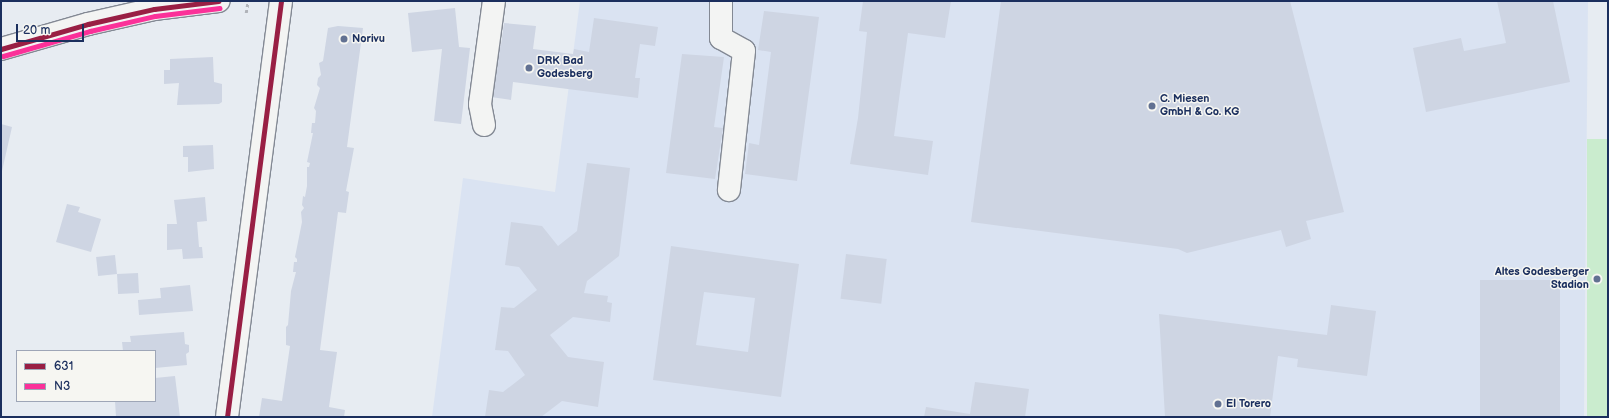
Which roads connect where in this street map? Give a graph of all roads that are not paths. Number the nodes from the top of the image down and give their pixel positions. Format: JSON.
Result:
{"nodes":[{"id":1,"x":219,"y":1,"type":"edge"},
{"id":2,"x":281,"y":1,"type":"edge"},
{"id":3,"x":494,"y":1,"type":"edge"},
{"id":4,"x":721,"y":1,"type":"edge"},
{"id":5,"x":1,"y":49,"type":"edge"},
{"id":6,"x":484,"y":125,"type":"dead end"},
{"id":7,"x":729,"y":190,"type":"dead end"},
{"id":8,"x":227,"y":417,"type":"edge"}],
"edges":[{"from":1,"to":5,"type":"street"},
{"from":2,"to":8,"type":"street"},
{"from":3,"to":6,"type":"street"},
{"from":4,"to":7,"type":"street"}]}
